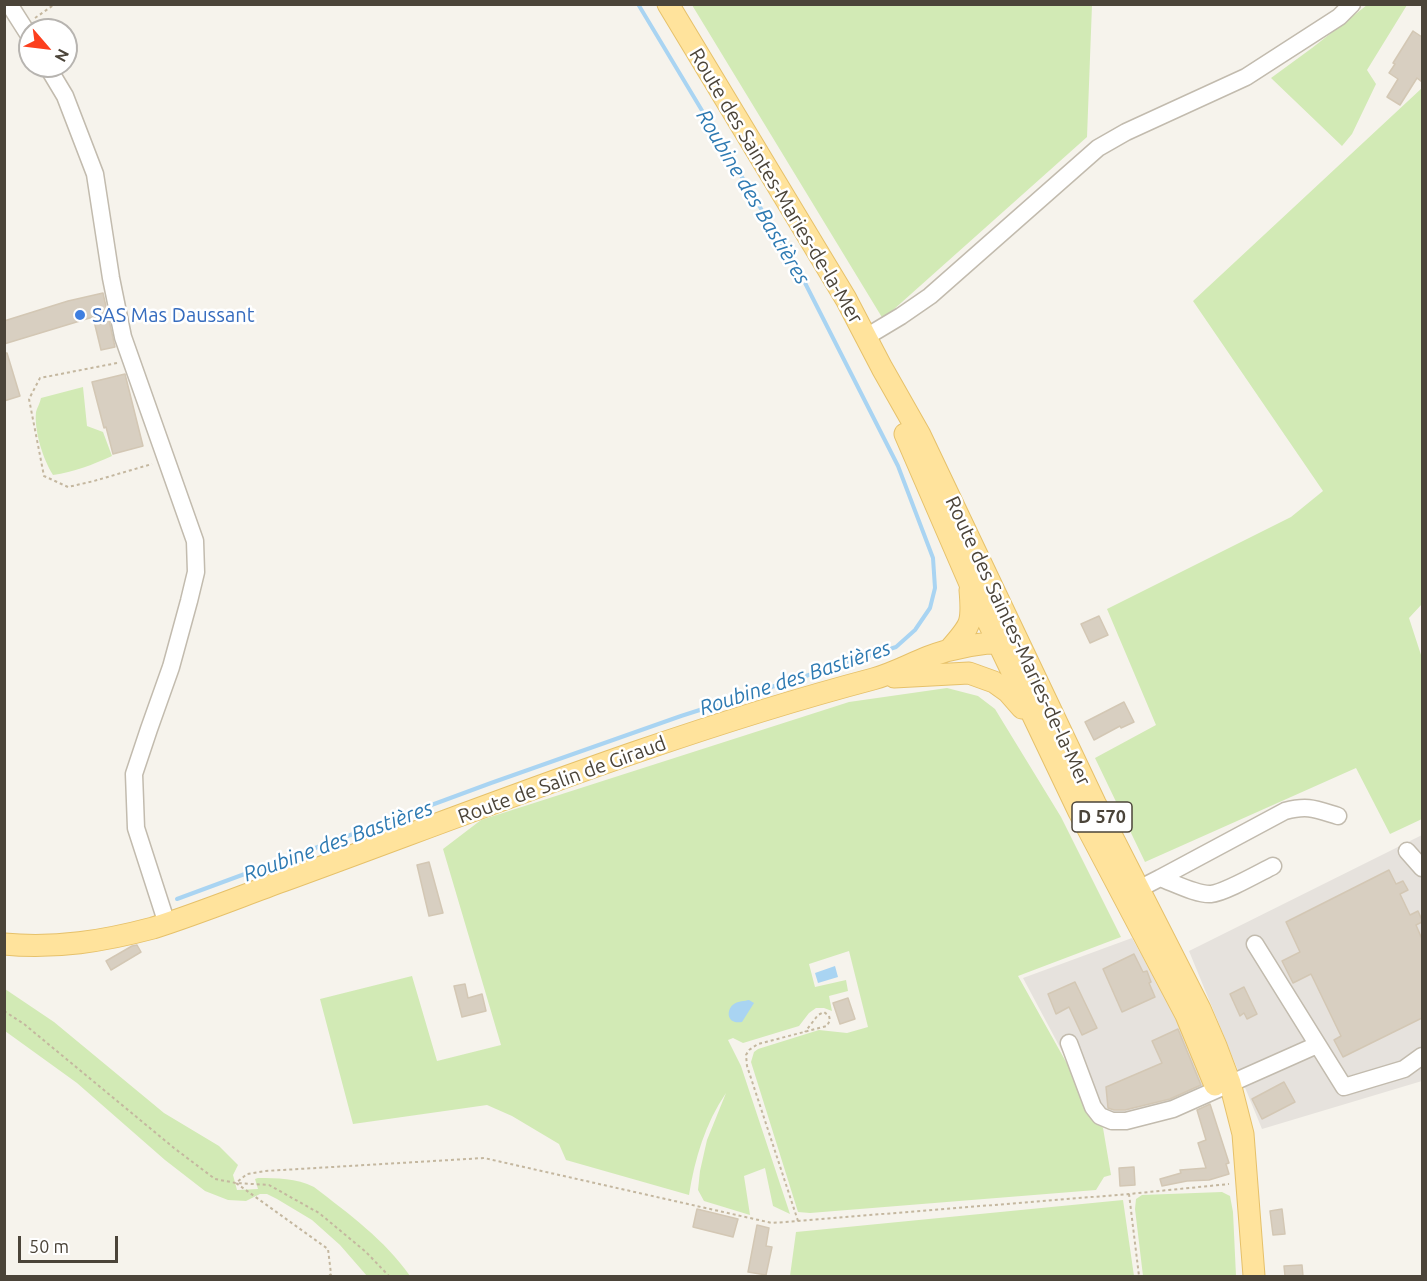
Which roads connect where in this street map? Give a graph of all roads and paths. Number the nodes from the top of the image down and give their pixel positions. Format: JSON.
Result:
{"nodes":[{"id":1,"x":9,"y":4,"type":"edge"},
{"id":2,"x":55,"y":4,"type":"edge"},
{"id":3,"x":668,"y":4,"type":"edge"},
{"id":4,"x":1352,"y":4,"type":"edge"},
{"id":5,"x":18,"y":18,"type":"edge"},
{"id":6,"x":41,"y":18,"type":"edge"},
{"id":7,"x":54,"y":78,"type":"edge"},
{"id":8,"x":866,"y":337,"type":"junction"},
{"id":9,"x":131,"y":361,"type":"junction"},
{"id":10,"x":882,"y":368,"type":"junction"},
{"id":11,"x":166,"y":460,"type":"junction"},
{"id":12,"x":970,"y":584,"type":"junction"},
{"id":13,"x":1007,"y":647,"type":"junction"},
{"id":14,"x":949,"y":650,"type":"junction"},
{"id":15,"x":969,"y":673,"type":"junction"},
{"id":16,"x":879,"y":678,"type":"junction"},
{"id":17,"x":1045,"y":721,"type":"junction"},
{"id":18,"x":1338,"y":816,"type":"dead end"},
{"id":19,"x":1407,"y":851,"type":"dead end"},
{"id":20,"x":1273,"y":866,"type":"dead end"},
{"id":21,"x":1422,"y":868,"type":"edge"},
{"id":22,"x":1161,"y":878,"type":"junction"},
{"id":23,"x":1131,"y":893,"type":"junction"},
{"id":24,"x":167,"y":924,"type":"junction"},
{"id":25,"x":4,"y":944,"type":"edge"},
{"id":26,"x":1255,"y":944,"type":"dead end"},
{"id":27,"x":4,"y":1011,"type":"edge"},
{"id":28,"x":805,"y":1032,"type":"junction"},
{"id":29,"x":1069,"y":1043,"type":"dead end"},
{"id":30,"x":1317,"y":1044,"type":"junction"},
{"id":31,"x":1422,"y":1056,"type":"edge"},
{"id":32,"x":1223,"y":1086,"type":"junction"},
{"id":33,"x":236,"y":1183,"type":"junction"},
{"id":34,"x":1246,"y":1183,"type":"junction"},
{"id":35,"x":1129,"y":1194,"type":"junction"},
{"id":36,"x":798,"y":1221,"type":"junction"},
{"id":37,"x":329,"y":1276,"type":"edge"},
{"id":38,"x":388,"y":1276,"type":"edge"},
{"id":39,"x":1139,"y":1276,"type":"edge"},
{"id":40,"x":1254,"y":1276,"type":"edge"}],
"edges":[{"from":1,"to":5,"type":"street"},
{"from":2,"to":6,"type":"path"},
{"from":3,"to":8,"type":"main road","name":"Route des Saintes-Maries-de-la-Mer","number":"D 570"},
{"from":4,"to":8,"type":"street"},
{"from":7,"to":9,"type":"street"},
{"from":8,"to":10,"type":"main road","name":"Route des Saintes-Maries-de-la-Mer","number":"D 570"},
{"from":9,"to":11,"type":"street"},
{"from":9,"to":11,"type":"path"},
{"from":10,"to":12,"type":"main road","name":"Route des Saintes-Maries-de-la-Mer","number":"D 570"},
{"from":10,"to":13,"type":"main road","name":"Route des Saintes-Maries-de-la-Mer","number":"D 570"},
{"from":11,"to":24,"type":"street"},
{"from":12,"to":13,"type":"main road","name":"Route des Saintes-Maries-de-la-Mer","number":"D 570"},
{"from":12,"to":14,"type":"main road"},
{"from":13,"to":14,"type":"main road","name":"Route de Salin de Giraud"},
{"from":13,"to":15,"type":"main road","name":"Route de Salin de Giraud"},
{"from":13,"to":17,"type":"main road","name":"Route des Saintes-Maries-de-la-Mer","number":"D 570"},
{"from":14,"to":16,"type":"main road","name":"Route de Salin de Giraud"},
{"from":15,"to":16,"type":"main road","name":"Route de Salin de Giraud"},
{"from":15,"to":17,"type":"main road","name":"Route de Salin de Giraud"},
{"from":16,"to":24,"type":"main road","name":"Route de Salin de Giraud"},
{"from":17,"to":23,"type":"main road","name":"Route des Saintes-Maries-de-la-Mer","number":"D 570"},
{"from":18,"to":22,"type":"street"},
{"from":19,"to":21,"type":"street"},
{"from":20,"to":22,"type":"street"},
{"from":22,"to":23,"type":"street"},
{"from":23,"to":32,"type":"main road","name":"Route des Saintes-Maries-de-la-Mer","number":"D 570"},
{"from":24,"to":25,"type":"main road","name":"Route de Salin de Giraud"},
{"from":26,"to":30,"type":"street"},
{"from":27,"to":33,"type":"path"},
{"from":28,"to":28,"type":"path"},
{"from":28,"to":36,"type":"path"},
{"from":29,"to":32,"type":"street"},
{"from":30,"to":31,"type":"street"},
{"from":30,"to":32,"type":"street"},
{"from":32,"to":34,"type":"main road","name":"Route des Saintes-Maries-de-la-Mer","number":"D 570"},
{"from":33,"to":36,"type":"path"},
{"from":33,"to":37,"type":"path"},
{"from":33,"to":38,"type":"path"},
{"from":34,"to":35,"type":"path"},
{"from":34,"to":40,"type":"main road","name":"Route des Saintes-Maries-de-la-Mer","number":"D 570"},
{"from":35,"to":36,"type":"path"},
{"from":35,"to":39,"type":"path"}]}
